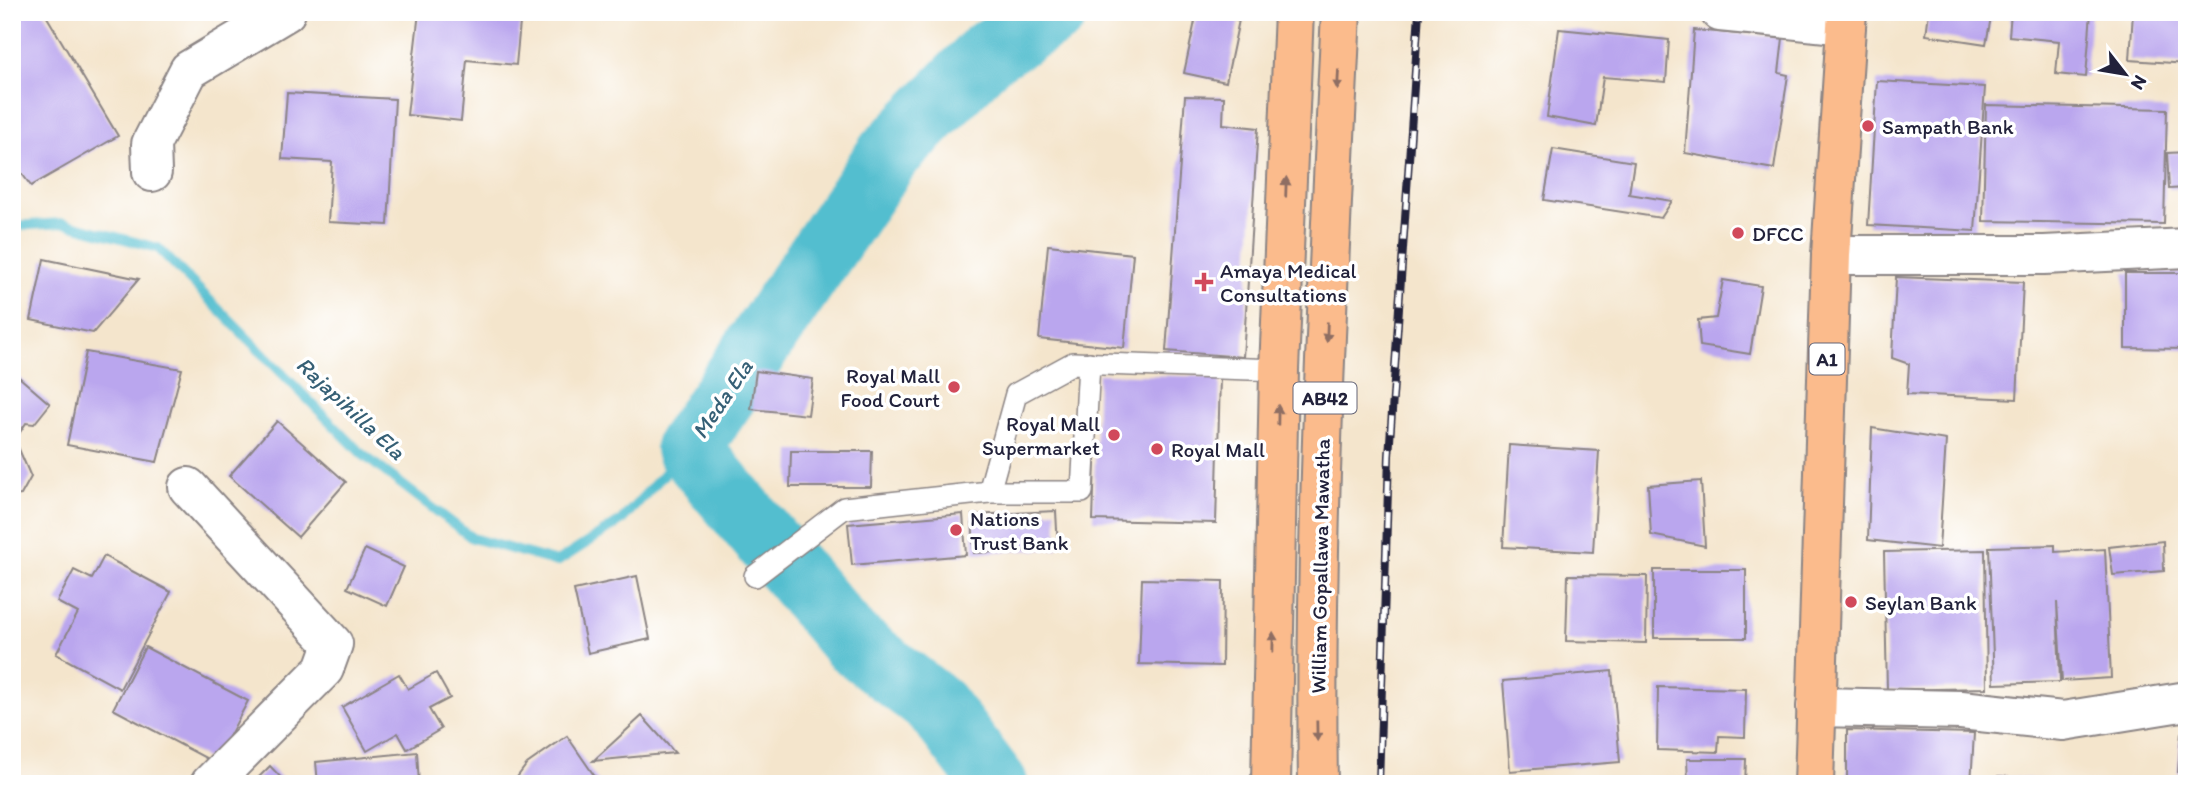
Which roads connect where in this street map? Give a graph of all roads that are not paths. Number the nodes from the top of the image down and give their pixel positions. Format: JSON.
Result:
{"nodes":[{"id":1,"x":286,"y":12,"type":"edge"},
{"id":2,"x":1294,"y":12,"type":"edge"},
{"id":3,"x":1341,"y":12,"type":"edge"},
{"id":4,"x":1720,"y":12,"type":"edge"},
{"id":5,"x":1847,"y":19,"type":"edge"},
{"id":6,"x":152,"y":172,"type":"dead end"},
{"id":7,"x":2187,"y":248,"type":"edge"},
{"id":8,"x":1831,"y":255,"type":"junction"},
{"id":9,"x":1089,"y":363,"type":"junction"},
{"id":10,"x":1279,"y":370,"type":"junction"},
{"id":11,"x":188,"y":487,"type":"dead end"},
{"id":12,"x":989,"y":492,"type":"junction"},
{"id":13,"x":754,"y":576,"type":"dead end"},
{"id":14,"x":2187,"y":702,"type":"edge"},
{"id":15,"x":1815,"y":707,"type":"junction"},
{"id":16,"x":210,"y":784,"type":"edge"},
{"id":17,"x":1271,"y":784,"type":"edge"},
{"id":18,"x":1318,"y":784,"type":"edge"},
{"id":19,"x":1814,"y":784,"type":"edge"}],
"edges":[{"from":1,"to":6,"type":"street"},
{"from":10,"to":2,"type":"main road","number":"AB42","one_way":true},
{"from":3,"to":18,"type":"main road","name":"William Gopallawa Mawatha","number":"AB42","one_way":true},
{"from":4,"to":5,"type":"street"},
{"from":5,"to":8,"type":"main road","number":"A1"},
{"from":7,"to":8,"type":"street"},
{"from":8,"to":15,"type":"main road","number":"A1"},
{"from":9,"to":10,"type":"lane"},
{"from":9,"to":12,"type":"lane"},
{"from":9,"to":12,"type":"lane"},
{"from":17,"to":10,"type":"main road","number":"AB42","one_way":true},
{"from":11,"to":16,"type":"street"},
{"from":12,"to":13,"type":"lane"},
{"from":14,"to":15,"type":"street"},
{"from":15,"to":19,"type":"main road","number":"A1"}]}
